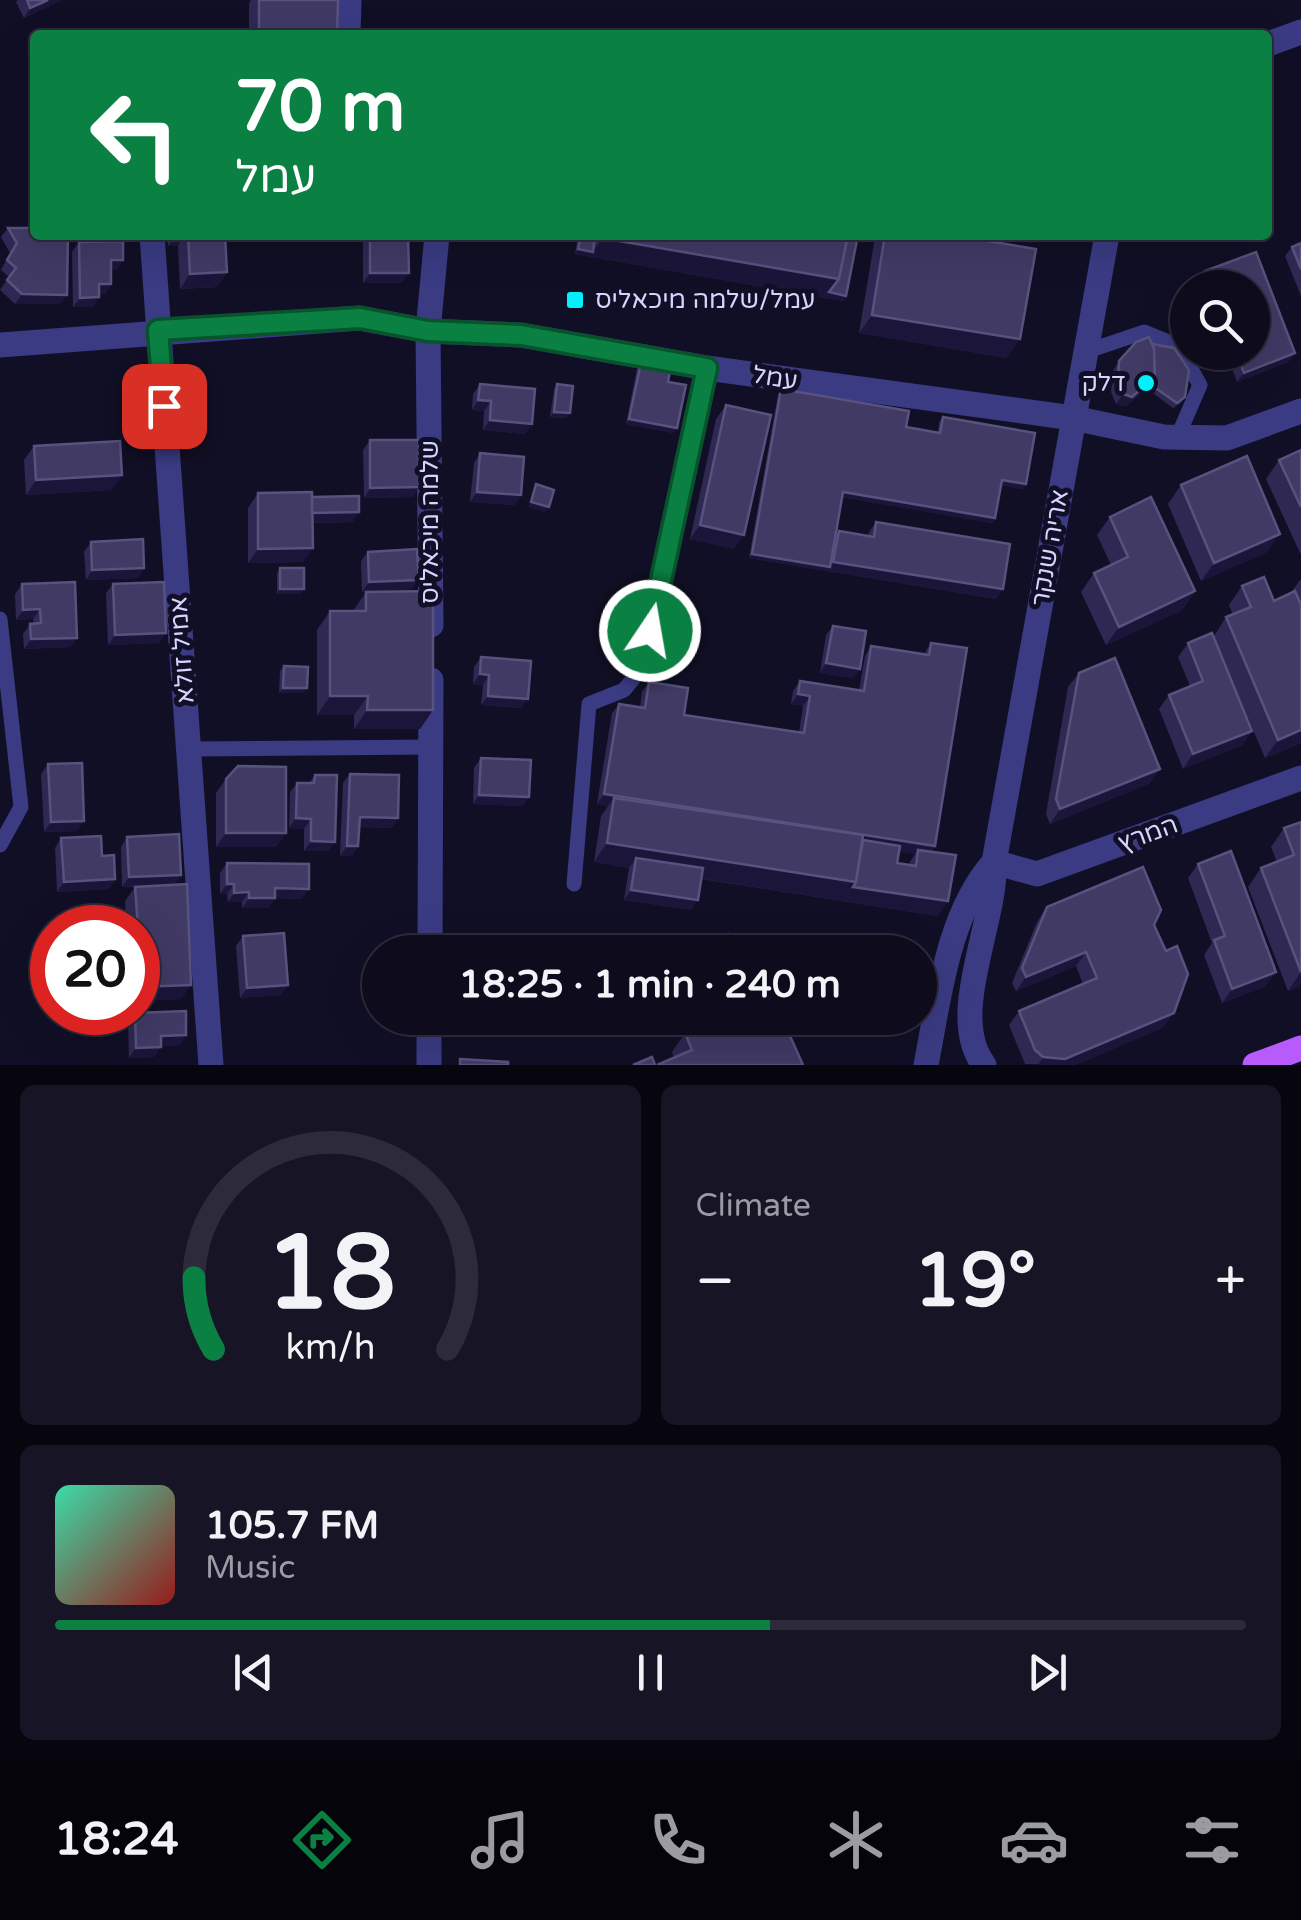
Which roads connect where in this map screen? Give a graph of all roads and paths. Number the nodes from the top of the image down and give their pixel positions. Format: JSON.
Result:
{"nodes":[{"id":1,"x":349,"y":0,"type":"edge"},
{"id":2,"x":348,"y":30,"type":"edge"},
{"id":3,"x":1301,"y":32,"type":"edge"},
{"id":4,"x":1272,"y":43,"type":"edge"},
{"id":5,"x":152,"y":240,"type":"edge"},
{"id":6,"x":437,"y":240,"type":"edge"},
{"id":7,"x":1106,"y":240,"type":"edge"},
{"id":8,"x":158,"y":330,"type":"junction"},
{"id":9,"x":428,"y":331,"type":"junction"},
{"id":10,"x":0,"y":345,"type":"edge"},
{"id":11,"x":1085,"y":352,"type":"junction"},
{"id":12,"x":707,"y":368,"type":"junction"},
{"id":13,"x":1301,"y":411,"type":"edge"},
{"id":14,"x":1073,"y":418,"type":"junction"},
{"id":15,"x":1177,"y":438,"type":"junction"},
{"id":16,"x":0,"y":619,"type":"edge"},
{"id":17,"x":432,"y":747,"type":"junction"},
{"id":18,"x":189,"y":749,"type":"junction"},
{"id":19,"x":1301,"y":778,"type":"edge"},
{"id":20,"x":0,"y":845,"type":"edge"},
{"id":21,"x":994,"y":862,"type":"junction"},
{"id":22,"x":574,"y":884,"type":"dead end"},
{"id":23,"x":430,"y":935,"type":"edge"},
{"id":24,"x":429,"y":1035,"type":"edge"},
{"id":25,"x":1301,"y":1048,"type":"edge"},
{"id":26,"x":212,"y":1065,"type":"edge"},
{"id":27,"x":428,"y":1065,"type":"edge"},
{"id":28,"x":926,"y":1065,"type":"edge"},
{"id":29,"x":984,"y":1065,"type":"edge"},
{"id":30,"x":1256,"y":1065,"type":"edge"}],
"edges":[{"from":1,"to":2,"type":"street"},
{"from":3,"to":4,"type":"street"},
{"from":5,"to":8,"type":"street","name":"אמיל זולא"},
{"from":6,"to":9,"type":"street","name":"שלמה מיכאליס"},
{"from":7,"to":11,"type":"street","name":"אריה שנקר"},
{"from":8,"to":9,"type":"street","name":"עמל"},
{"from":8,"to":10,"type":"street","name":"עמל"},
{"from":8,"to":18,"type":"street","name":"אמיל זולא"},
{"from":9,"to":12,"type":"street","name":"עמל"},
{"from":9,"to":17,"type":"street","name":"שלמה מיכאליס"},
{"from":11,"to":14,"type":"street","name":"אריה שנקר"},
{"from":11,"to":15,"type":"lane"},
{"from":12,"to":14,"type":"street","name":"עמל"},
{"from":12,"to":22,"type":"lane"},
{"from":13,"to":15,"type":"street"},
{"from":14,"to":15,"type":"street"},
{"from":14,"to":21,"type":"street","name":"אריה שנקר"},
{"from":16,"to":20,"type":"lane"},
{"from":17,"to":18,"type":"lane"},
{"from":17,"to":23,"type":"street","name":"שלמה מיכאליס"},
{"from":18,"to":26,"type":"street","name":"אמיל זולא"},
{"from":19,"to":21,"type":"street","name":"המרץ"},
{"from":21,"to":28,"type":"street","name":"אריה שנקר"},
{"from":21,"to":29,"type":"street","name":"אריה שנקר"},
{"from":24,"to":27,"type":"street"},
{"from":25,"to":30,"type":"main road"}]}
